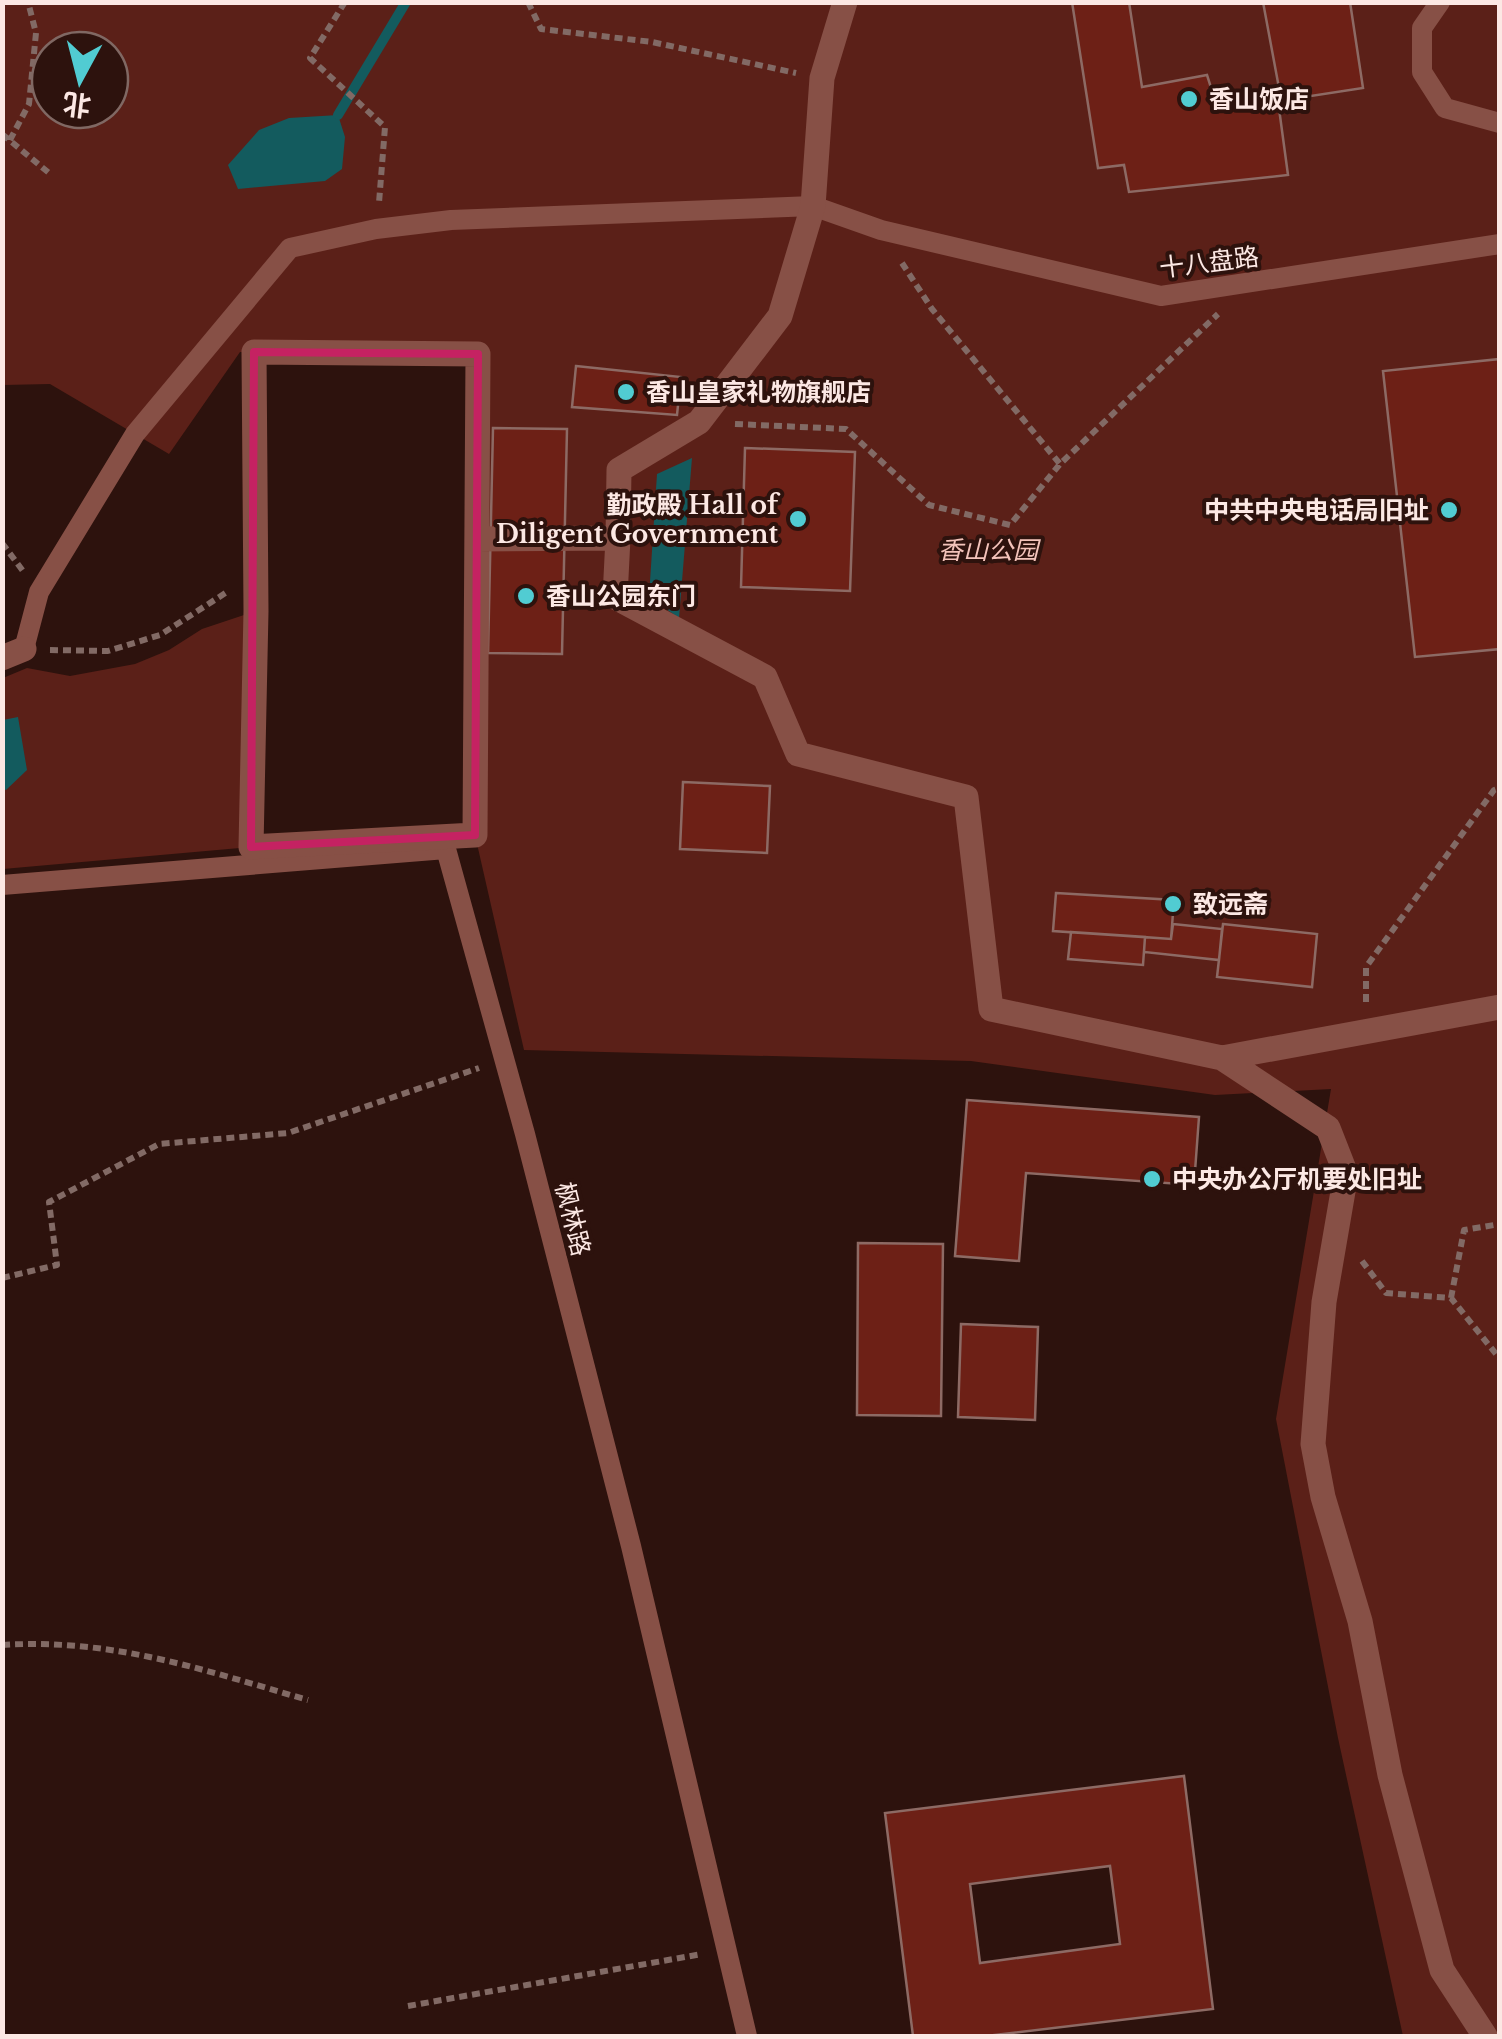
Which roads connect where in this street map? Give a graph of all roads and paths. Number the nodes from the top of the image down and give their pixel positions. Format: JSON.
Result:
{"nodes":[{"id":1,"x":28,"y":2,"type":"edge"},
{"id":2,"x":345,"y":2,"type":"edge"},
{"id":3,"x":528,"y":2,"type":"edge"},
{"id":4,"x":846,"y":2,"type":"edge"},
{"id":5,"x":1440,"y":2,"type":"edge"},
{"id":6,"x":822,"y":78,"type":"junction"},
{"id":7,"x":1500,"y":122,"type":"edge"},
{"id":8,"x":2,"y":134,"type":"edge"},
{"id":9,"x":10,"y":140,"type":"junction"},
{"id":10,"x":49,"y":172,"type":"dead end"},
{"id":11,"x":813,"y":206,"type":"junction"},
{"id":12,"x":376,"y":229,"type":"junction"},
{"id":13,"x":880,"y":230,"type":"junction"},
{"id":14,"x":1500,"y":244,"type":"edge"},
{"id":15,"x":1251,"y":282,"type":"junction"},
{"id":16,"x":699,"y":422,"type":"junction"},
{"id":17,"x":1060,"y":464,"type":"junction"},
{"id":18,"x":477,"y":538,"type":"junction"},
{"id":19,"x":618,"y":538,"type":"junction"},
{"id":20,"x":256,"y":578,"type":"junction"},
{"id":21,"x":13,"y":654,"type":"edge"},
{"id":22,"x":1500,"y":788,"type":"edge"},
{"id":23,"x":2,"y":885,"type":"edge"},
{"id":24,"x":1500,"y":1006,"type":"edge"},
{"id":25,"x":1367,"y":1034,"type":"junction"},
{"id":26,"x":1222,"y":1058,"type":"junction"},
{"id":27,"x":480,"y":1068,"type":"dead end"},
{"id":28,"x":1500,"y":1224,"type":"edge"},
{"id":29,"x":2,"y":1278,"type":"edge"},
{"id":30,"x":1386,"y":1293,"type":"dead end"},
{"id":31,"x":1451,"y":1298,"type":"junction"},
{"id":32,"x":1500,"y":1359,"type":"edge"},
{"id":33,"x":2,"y":1645,"type":"edge"},
{"id":34,"x":308,"y":1700,"type":"dead end"},
{"id":35,"x":726,"y":1950,"type":"junction"},
{"id":36,"x":408,"y":2006,"type":"dead end"},
{"id":37,"x":747,"y":2036,"type":"edge"},
{"id":38,"x":1485,"y":2036,"type":"edge"}],
"edges":[{"from":1,"to":9,"type":"path"},
{"from":2,"to":12,"type":"path"},
{"from":3,"to":6,"type":"path"},
{"from":4,"to":6,"type":"street"},
{"from":5,"to":7,"type":"lane"},
{"from":6,"to":11,"type":"street"},
{"from":8,"to":9,"type":"path"},
{"from":9,"to":10,"type":"path"},
{"from":11,"to":12,"type":"lane"},
{"from":11,"to":13,"type":"lane","name":"十八盘路"},
{"from":11,"to":16,"type":"street"},
{"from":12,"to":21,"type":"lane"},
{"from":13,"to":15,"type":"lane","name":"十八盘路"},
{"from":13,"to":17,"type":"path"},
{"from":14,"to":15,"type":"lane","name":"十八盘路"},
{"from":15,"to":17,"type":"path"},
{"from":16,"to":17,"type":"path"},
{"from":16,"to":19,"type":"street"},
{"from":18,"to":19,"type":"street"},
{"from":18,"to":20,"type":"street"},
{"from":18,"to":20,"type":"street"},
{"from":19,"to":26,"type":"street"},
{"from":20,"to":21,"type":"path"},
{"from":22,"to":25,"type":"path"},
{"from":23,"to":35,"type":"lane","name":"枫林路"},
{"from":24,"to":25,"type":"street"},
{"from":25,"to":26,"type":"street"},
{"from":26,"to":38,"type":"street"},
{"from":27,"to":29,"type":"path"},
{"from":28,"to":31,"type":"path"},
{"from":30,"to":31,"type":"path"},
{"from":31,"to":32,"type":"path"},
{"from":33,"to":34,"type":"path"},
{"from":35,"to":36,"type":"path"},
{"from":35,"to":37,"type":"lane","name":"枫林路"}]}
